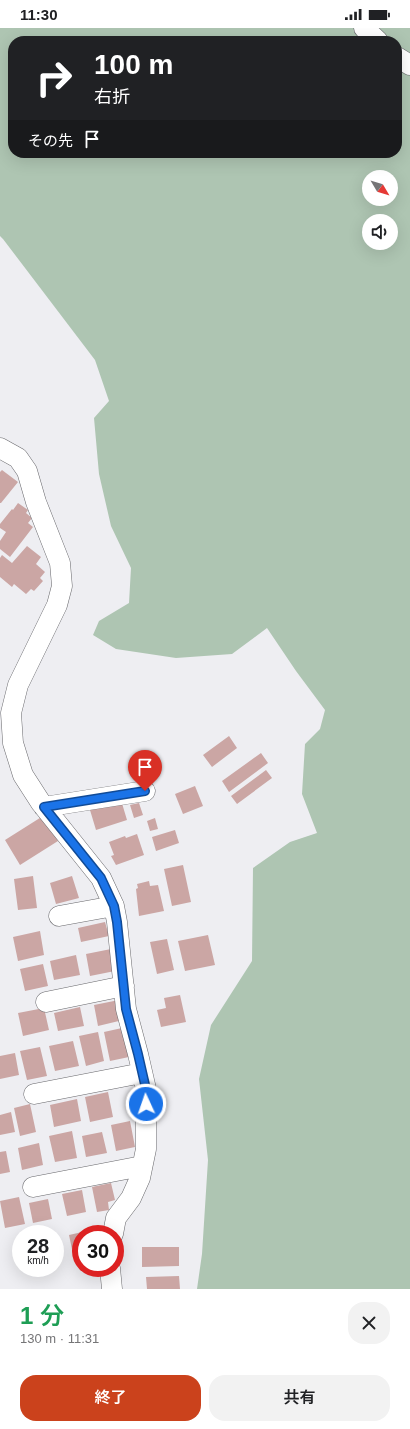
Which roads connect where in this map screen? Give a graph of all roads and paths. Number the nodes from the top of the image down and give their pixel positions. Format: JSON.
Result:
{"nodes":[{"id":1,"x":364,"y":28,"type":"edge"},
{"id":2,"x":373,"y":36,"type":"edge"},
{"id":3,"x":0,"y":448,"type":"edge"},
{"id":4,"x":145,"y":791,"type":"dead end"},
{"id":5,"x":44,"y":807,"type":"junction"},
{"id":6,"x":114,"y":906,"type":"junction"},
{"id":7,"x":59,"y":916,"type":"dead end"},
{"id":8,"x":124,"y":986,"type":"junction"},
{"id":9,"x":46,"y":1002,"type":"dead end"},
{"id":10,"x":142,"y":1073,"type":"junction"},
{"id":11,"x":34,"y":1094,"type":"dead end"},
{"id":12,"x":142,"y":1166,"type":"junction"},
{"id":13,"x":33,"y":1187,"type":"dead end"},
{"id":14,"x":114,"y":1225,"type":"edge"},
{"id":15,"x":111,"y":1277,"type":"edge"},
{"id":16,"x":112,"y":1289,"type":"edge"}],
"edges":[{"from":1,"to":2,"type":"street"},
{"from":3,"to":5,"type":"street"},
{"from":4,"to":5,"type":"street"},
{"from":5,"to":6,"type":"street"},
{"from":6,"to":7,"type":"street"},
{"from":6,"to":8,"type":"street"},
{"from":8,"to":9,"type":"street"},
{"from":8,"to":10,"type":"street"},
{"from":10,"to":11,"type":"street"},
{"from":10,"to":12,"type":"street"},
{"from":12,"to":13,"type":"street"},
{"from":12,"to":14,"type":"street"},
{"from":15,"to":16,"type":"street"}]}
